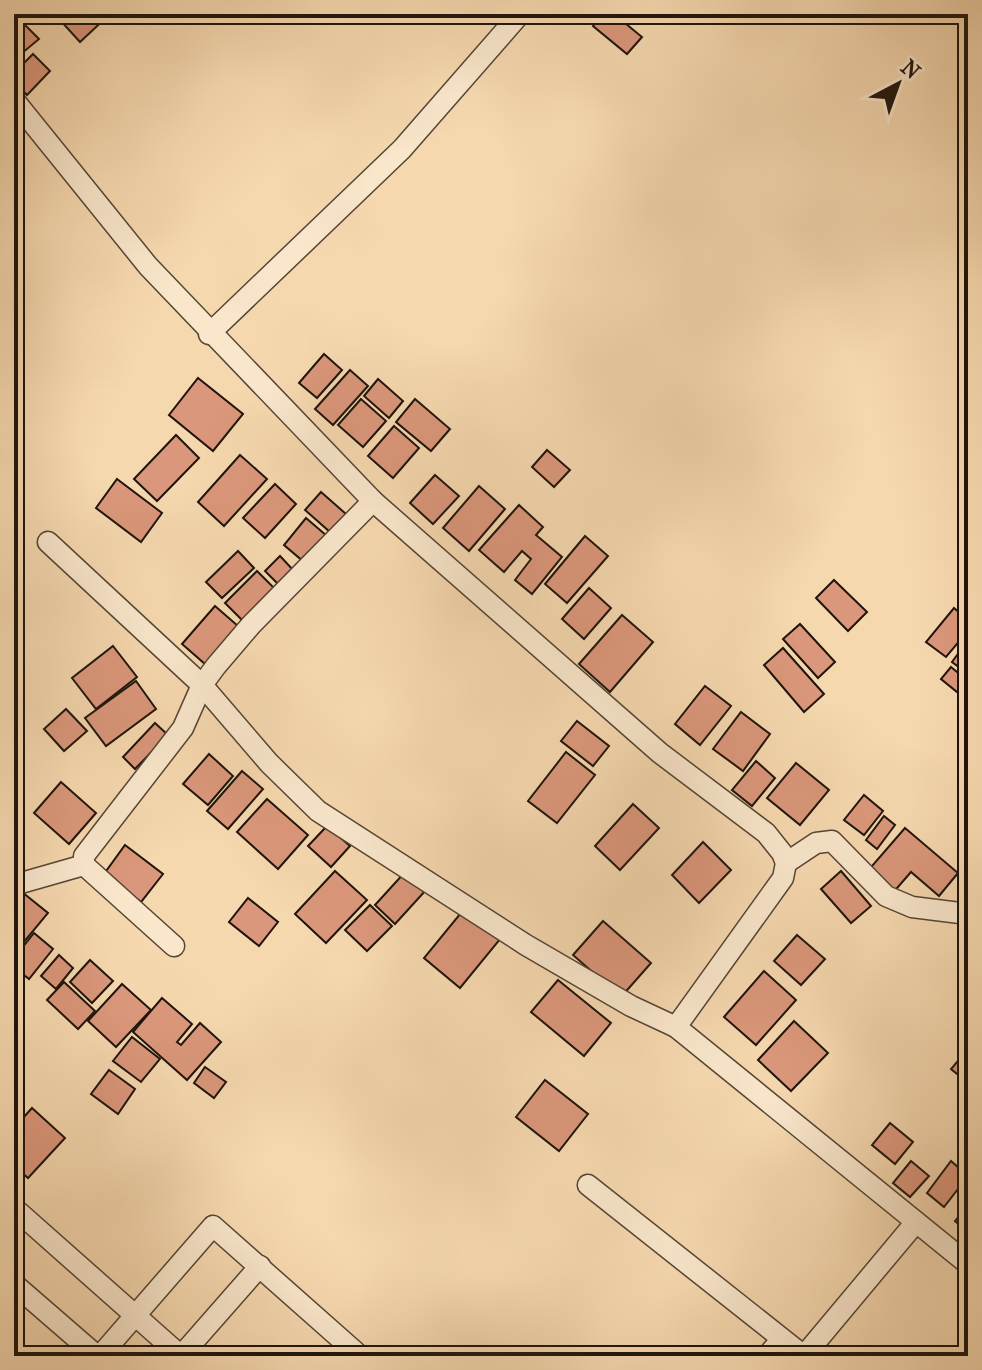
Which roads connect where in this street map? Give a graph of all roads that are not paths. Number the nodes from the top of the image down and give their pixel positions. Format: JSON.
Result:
{"nodes":[{"id":1,"x":520,"y":14,"type":"edge"},
{"id":2,"x":14,"y":100,"type":"edge"},
{"id":3,"x":209,"y":334,"type":"junction"},
{"id":4,"x":373,"y":501,"type":"junction"},
{"id":5,"x":48,"y":542,"type":"dead end"},
{"id":6,"x":202,"y":685,"type":"junction"},
{"id":7,"x":786,"y":863,"type":"junction"},
{"id":8,"x":84,"y":865,"type":"junction"},
{"id":9,"x":14,"y":885,"type":"edge"},
{"id":10,"x":968,"y":914,"type":"edge"},
{"id":11,"x":174,"y":946,"type":"dead end"},
{"id":12,"x":676,"y":1027,"type":"junction"},
{"id":13,"x":588,"y":1185,"type":"dead end"},
{"id":14,"x":14,"y":1208,"type":"edge"},
{"id":15,"x":916,"y":1222,"type":"junction"},
{"id":16,"x":968,"y":1264,"type":"edge"},
{"id":17,"x":260,"y":1266,"type":"junction"},
{"id":18,"x":14,"y":1284,"type":"edge"},
{"id":19,"x":136,"y":1315,"type":"junction"},
{"id":20,"x":782,"y":1339,"type":"junction"},
{"id":21,"x":99,"y":1356,"type":"edge"},
{"id":22,"x":181,"y":1356,"type":"edge"},
{"id":23,"x":360,"y":1356,"type":"edge"},
{"id":24,"x":767,"y":1356,"type":"edge"}],
"edges":[{"from":1,"to":3,"type":"street"},
{"from":2,"to":3,"type":"street"},
{"from":3,"to":4,"type":"street"},
{"from":4,"to":6,"type":"street"},
{"from":4,"to":7,"type":"street"},
{"from":5,"to":6,"type":"street"},
{"from":6,"to":8,"type":"street"},
{"from":6,"to":12,"type":"street"},
{"from":7,"to":10,"type":"street"},
{"from":7,"to":12,"type":"street"},
{"from":8,"to":9,"type":"street"},
{"from":8,"to":11,"type":"street"},
{"from":12,"to":15,"type":"street"},
{"from":13,"to":20,"type":"street"},
{"from":14,"to":19,"type":"street"},
{"from":15,"to":16,"type":"street"},
{"from":15,"to":20,"type":"street"},
{"from":17,"to":19,"type":"street"},
{"from":17,"to":22,"type":"street"},
{"from":17,"to":23,"type":"street"},
{"from":18,"to":21,"type":"street"},
{"from":19,"to":21,"type":"street"},
{"from":19,"to":22,"type":"street"},
{"from":20,"to":24,"type":"street"}]}
